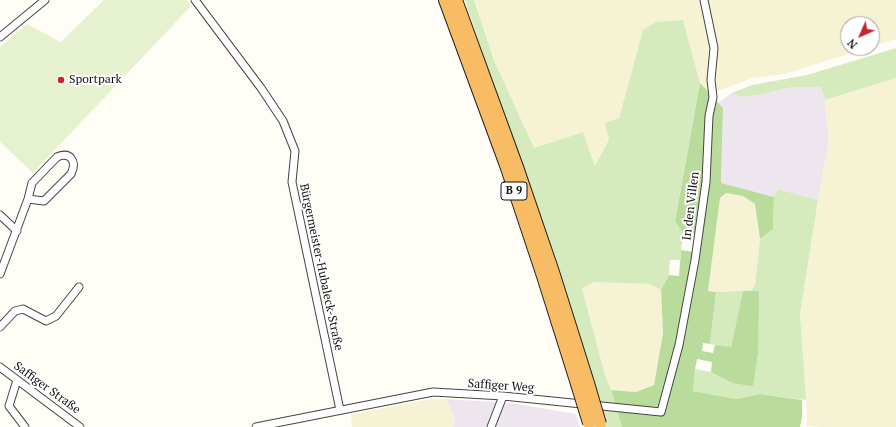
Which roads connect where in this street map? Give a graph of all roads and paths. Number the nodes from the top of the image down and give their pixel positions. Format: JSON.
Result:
{"nodes":[{"id":1,"x":45,"y":0,"type":"edge"},
{"id":2,"x":195,"y":0,"type":"edge"},
{"id":3,"x":445,"y":0,"type":"edge"},
{"id":4,"x":456,"y":0,"type":"edge"},
{"id":5,"x":704,"y":0,"type":"edge"},
{"id":6,"x":0,"y":37,"type":"edge"},
{"id":7,"x":28,"y":200,"type":"junction"},
{"id":8,"x":0,"y":215,"type":"edge"},
{"id":9,"x":17,"y":231,"type":"junction"},
{"id":10,"x":0,"y":274,"type":"edge"},
{"id":11,"x":79,"y":286,"type":"dead end"},
{"id":12,"x":0,"y":327,"type":"edge"},
{"id":13,"x":0,"y":367,"type":"edge"},
{"id":14,"x":17,"y":380,"type":"junction"},
{"id":15,"x":582,"y":383,"type":"junction"},
{"id":16,"x":503,"y":396,"type":"junction"},
{"id":17,"x":340,"y":410,"type":"junction"},
{"id":18,"x":661,"y":412,"type":"joint"},
{"id":19,"x":595,"y":425,"type":"edge"},
{"id":20,"x":25,"y":427,"type":"edge"},
{"id":21,"x":80,"y":427,"type":"edge"},
{"id":22,"x":256,"y":427,"type":"edge"},
{"id":23,"x":491,"y":427,"type":"edge"}],
"edges":[{"from":1,"to":6,"type":"street"},
{"from":2,"to":17,"type":"street","name":"Bürgermeister-Hubaleck-Straße"},
{"from":3,"to":15,"type":"highway","number":"B 9"},
{"from":4,"to":15,"type":"highway","number":"B 9"},
{"from":5,"to":18,"type":"street","name":"In den Villen"},
{"from":7,"to":7,"type":"street"},
{"from":7,"to":9,"type":"street"},
{"from":8,"to":9,"type":"street"},
{"from":9,"to":10,"type":"street"},
{"from":11,"to":12,"type":"street"},
{"from":13,"to":14,"type":"street","name":"Saffiger Straße"},
{"from":14,"to":20,"type":"street"},
{"from":14,"to":21,"type":"street","name":"Saffiger Straße"},
{"from":15,"to":19,"type":"highway","number":"B 9","bridge":true},
{"from":16,"to":17,"type":"street","name":"Saffiger Weg"},
{"from":16,"to":18,"type":"street","name":"Saffiger Weg"},
{"from":16,"to":23,"type":"street"},
{"from":17,"to":22,"type":"street"}]}
